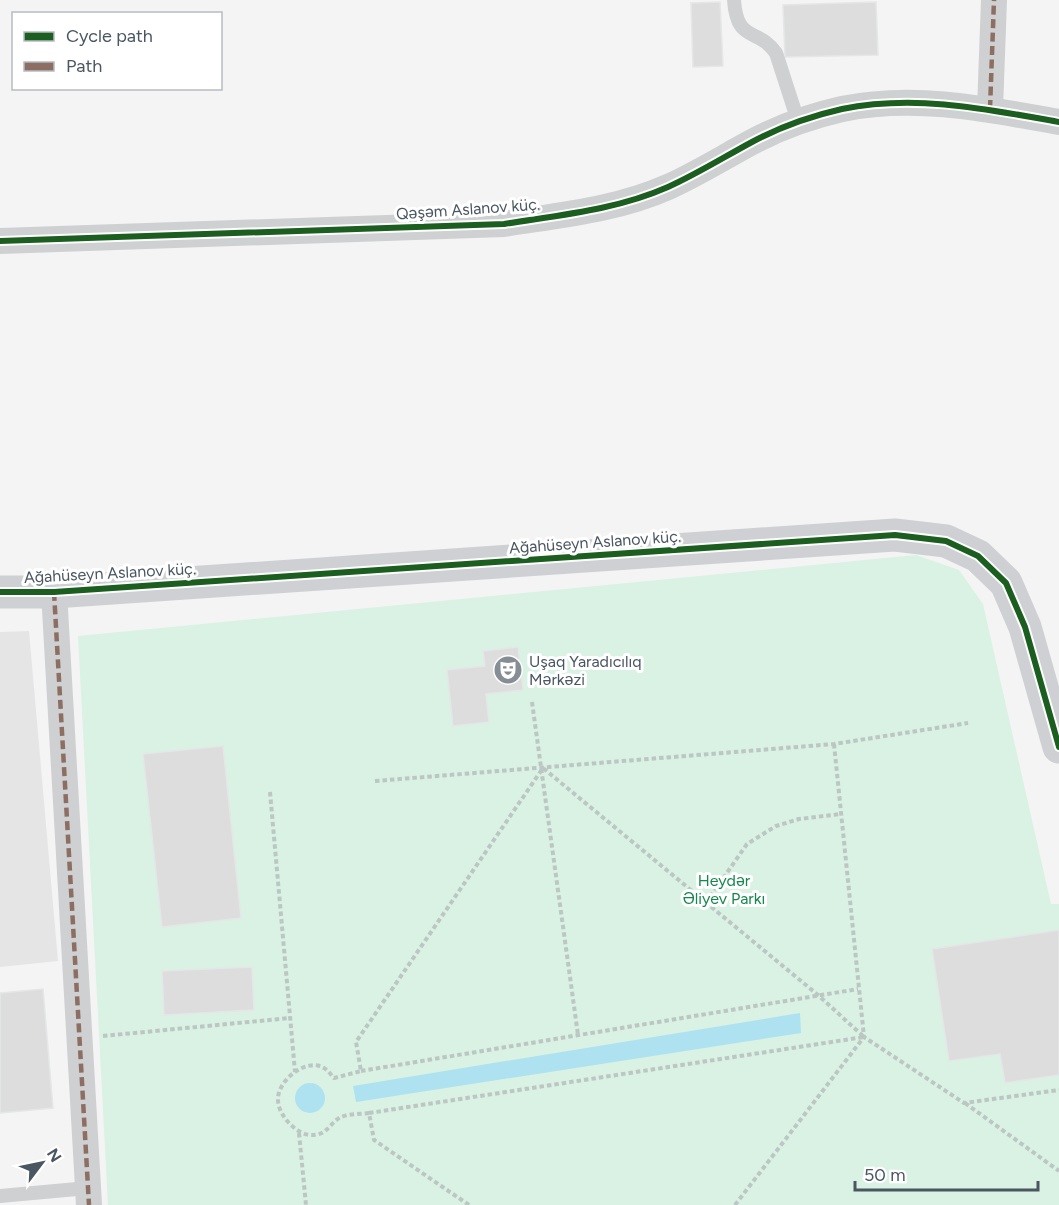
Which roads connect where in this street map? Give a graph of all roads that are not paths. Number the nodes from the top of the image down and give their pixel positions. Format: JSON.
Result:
{"nodes":[{"id":1,"x":734,"y":0,"type":"edge"},
{"id":2,"x":994,"y":0,"type":"edge"},
{"id":3,"x":990,"y":109,"type":"junction"},
{"id":4,"x":798,"y":122,"type":"junction"},
{"id":5,"x":1059,"y":122,"type":"edge"},
{"id":6,"x":0,"y":241,"type":"edge"},
{"id":7,"x":0,"y":592,"type":"edge"},
{"id":8,"x":54,"y":592,"type":"junction"},
{"id":9,"x":1059,"y":747,"type":"edge"},
{"id":10,"x":0,"y":1196,"type":"edge"},
{"id":11,"x":88,"y":1197,"type":"edge"}],
"edges":[{"from":1,"to":4,"type":"lane"},
{"from":2,"to":3,"type":"street"},
{"from":3,"to":4,"type":"street","name":"Qəşəm Aslanov küç."},
{"from":3,"to":5,"type":"street","name":"Qəşəm Aslanov küç."},
{"from":4,"to":6,"type":"street","name":"Qəşəm Aslanov küç."},
{"from":7,"to":8,"type":"street","name":"Ağahüseyn Aslanov küç."},
{"from":8,"to":9,"type":"street","name":"Ağahüseyn Aslanov küç."},
{"from":8,"to":11,"type":"street"},
{"from":10,"to":11,"type":"lane"}]}
